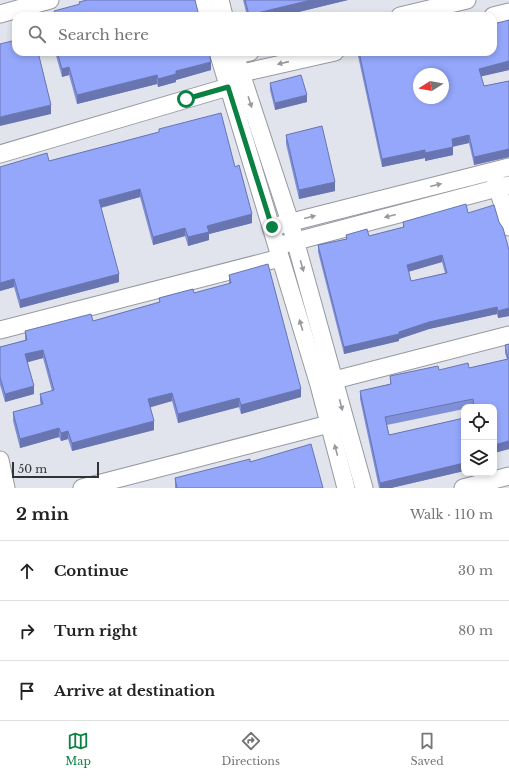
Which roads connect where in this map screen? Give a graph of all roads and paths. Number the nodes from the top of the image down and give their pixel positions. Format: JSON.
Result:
{"nodes":[{"id":1,"x":50,"y":0,"type":"edge"},
{"id":2,"x":203,"y":0,"type":"edge"},
{"id":3,"x":220,"y":0,"type":"edge"},
{"id":4,"x":467,"y":0,"type":"edge"},
{"id":5,"x":207,"y":12,"type":"edge"},
{"id":6,"x":223,"y":12,"type":"edge"},
{"id":7,"x":417,"y":12,"type":"edge"},
{"id":8,"x":509,"y":12,"type":"edge"},
{"id":9,"x":0,"y":14,"type":"edge"},
{"id":10,"x":497,"y":15,"type":"edge"},
{"id":11,"x":231,"y":56,"type":"edge"},
{"id":12,"x":320,"y":56,"type":"edge"},
{"id":13,"x":231,"y":79,"type":"junction"},
{"id":14,"x":0,"y":154,"type":"edge"},
{"id":15,"x":504,"y":170,"type":"edge"},
{"id":16,"x":504,"y":187,"type":"edge"},
{"id":17,"x":290,"y":222,"type":"junction"},
{"id":18,"x":272,"y":227,"type":"junction"},
{"id":19,"x":509,"y":227,"type":"edge"},
{"id":20,"x":295,"y":241,"type":"junction"},
{"id":21,"x":279,"y":252,"type":"junction"},
{"id":22,"x":0,"y":330,"type":"edge"},
{"id":23,"x":509,"y":335,"type":"edge"},
{"id":24,"x":327,"y":382,"type":"junction"},
{"id":25,"x":329,"y":424,"type":"junction"},
{"id":26,"x":0,"y":460,"type":"edge"},
{"id":27,"x":509,"y":476,"type":"edge"},
{"id":28,"x":6,"y":488,"type":"edge"},
{"id":29,"x":82,"y":488,"type":"edge"},
{"id":30,"x":346,"y":488,"type":"edge"},
{"id":31,"x":364,"y":488,"type":"edge"},
{"id":32,"x":463,"y":488,"type":"edge"}],
"edges":[{"from":1,"to":9,"type":"lane"},
{"from":2,"to":5,"type":"lane"},
{"from":3,"to":6,"type":"lane"},
{"from":4,"to":7,"type":"lane"},
{"from":8,"to":10,"type":"lane"},
{"from":11,"to":13,"type":"lane"},
{"from":12,"to":13,"type":"lane","one_way":true},
{"from":13,"to":14,"type":"lane"},
{"from":13,"to":17,"type":"lane","one_way":true},
{"from":13,"to":18,"type":"lane"},
{"from":15,"to":16,"type":"lane"},
{"from":17,"to":15,"type":"lane","one_way":true},
{"from":16,"to":19,"type":"lane"},
{"from":16,"to":20,"type":"lane","one_way":true},
{"from":17,"to":18,"type":"lane"},
{"from":17,"to":20,"type":"lane"},
{"from":18,"to":21,"type":"lane"},
{"from":20,"to":21,"type":"lane"},
{"from":20,"to":24,"type":"lane","one_way":true},
{"from":21,"to":22,"type":"lane"},
{"from":24,"to":21,"type":"lane","one_way":true},
{"from":23,"to":24,"type":"lane"},
{"from":24,"to":25,"type":"lane"},
{"from":24,"to":31,"type":"lane","one_way":true},
{"from":25,"to":29,"type":"lane"},
{"from":30,"to":25,"type":"lane","one_way":true},
{"from":26,"to":28,"type":"lane"},
{"from":27,"to":32,"type":"lane"}]}
